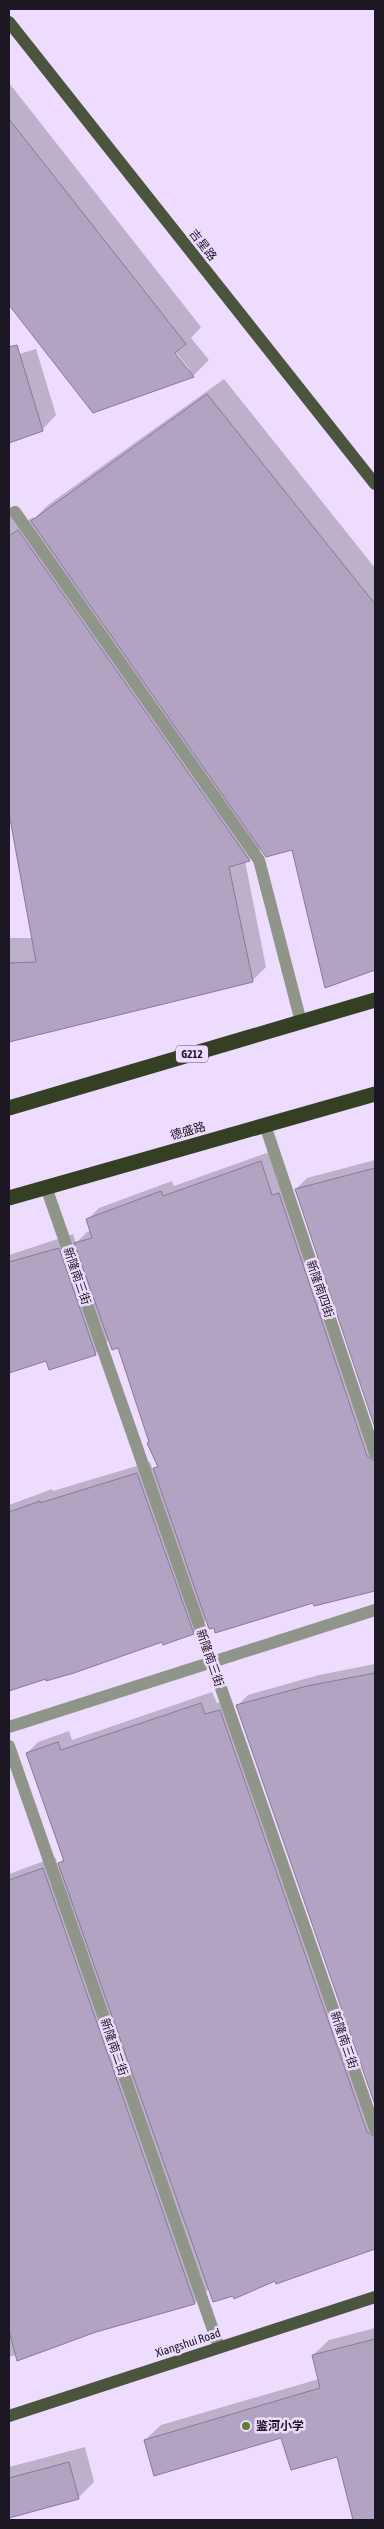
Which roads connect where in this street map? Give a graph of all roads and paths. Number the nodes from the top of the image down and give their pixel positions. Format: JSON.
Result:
{"nodes":[{"id":1,"x":9,"y":22,"type":"edge"},
{"id":2,"x":375,"y":484,"type":"edge"},
{"id":3,"x":15,"y":512,"type":"dead end"},
{"id":4,"x":375,"y":1000,"type":"edge"},
{"id":5,"x":301,"y":1022,"type":"junction"},
{"id":6,"x":375,"y":1094,"type":"edge"},
{"id":7,"x":9,"y":1108,"type":"edge"},
{"id":8,"x":264,"y":1125,"type":"junction"},
{"id":9,"x":46,"y":1187,"type":"junction"},
{"id":10,"x":9,"y":1198,"type":"edge"},
{"id":11,"x":375,"y":1453,"type":"edge"},
{"id":12,"x":375,"y":1610,"type":"edge"},
{"id":13,"x":212,"y":1662,"type":"junction"},
{"id":14,"x":9,"y":1727,"type":"edge"},
{"id":15,"x":9,"y":1746,"type":"edge"},
{"id":16,"x":375,"y":2128,"type":"edge"},
{"id":17,"x":375,"y":2296,"type":"edge"},
{"id":18,"x":219,"y":2347,"type":"junction"},
{"id":19,"x":9,"y":2416,"type":"edge"}],
"edges":[{"from":1,"to":2,"type":"main road","name":"吉星路"},
{"from":3,"to":5,"type":"street"},
{"from":4,"to":5,"type":"highway","number":"G212"},
{"from":5,"to":7,"type":"highway","number":"G212"},
{"from":6,"to":8,"type":"highway","name":"德盛路"},
{"from":8,"to":9,"type":"highway","name":"德盛路"},
{"from":8,"to":11,"type":"street","name":"新隆南四街"},
{"from":9,"to":10,"type":"highway","name":"德盛路"},
{"from":9,"to":13,"type":"street","name":"新隆南三街"},
{"from":12,"to":13,"type":"street"},
{"from":13,"to":14,"type":"street"},
{"from":13,"to":16,"type":"street","name":"新隆南三街"},
{"from":15,"to":18,"type":"street","name":"新隆南二街"},
{"from":17,"to":18,"type":"main road","name":"Xiangshui Road"},
{"from":18,"to":19,"type":"main road","name":"Xiangshui Road"}]}
